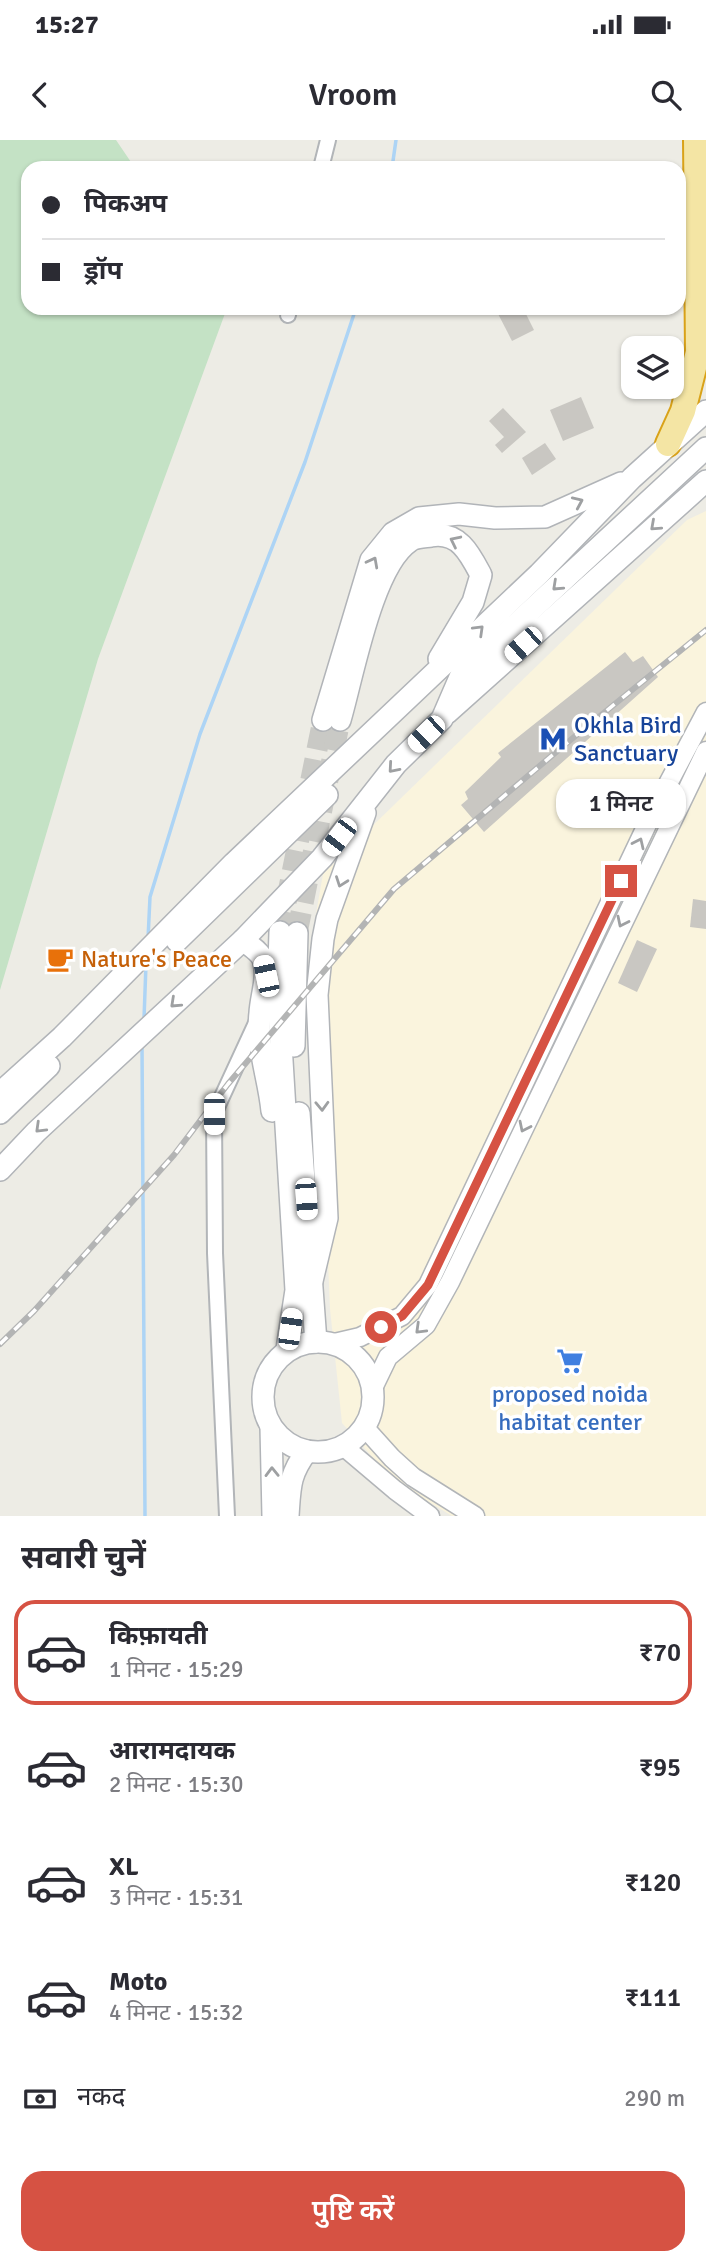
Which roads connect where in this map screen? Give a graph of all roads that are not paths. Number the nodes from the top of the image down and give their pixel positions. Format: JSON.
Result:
{"nodes":[{"id":1,"x":328,"y":140,"type":"edge"},
{"id":2,"x":696,"y":140,"type":"edge"},
{"id":3,"x":323,"y":161,"type":"edge"},
{"id":4,"x":706,"y":376,"type":"edge"},
{"id":5,"x":695,"y":411,"type":"edge"},
{"id":6,"x":668,"y":444,"type":"joint"},
{"id":7,"x":706,"y":448,"type":"edge"},
{"id":8,"x":632,"y":478,"type":"junction"},
{"id":9,"x":706,"y":479,"type":"edge"},
{"id":10,"x":662,"y":490,"type":"junction"},
{"id":11,"x":425,"y":682,"type":"junction"},
{"id":12,"x":706,"y":712,"type":"edge"},
{"id":13,"x":442,"y":719,"type":"junction"},
{"id":14,"x":706,"y":751,"type":"edge"},
{"id":15,"x":371,"y":794,"type":"junction"},
{"id":16,"x":289,"y":932,"type":"tunnel mouth"},
{"id":17,"x":243,"y":940,"type":"junction"},
{"id":18,"x":259,"y":1017,"type":"junction"},
{"id":19,"x":66,"y":1041,"type":"junction"},
{"id":20,"x":0,"y":1093,"type":"edge"},
{"id":21,"x":0,"y":1113,"type":"edge"},
{"id":22,"x":0,"y":1170,"type":"edge"},
{"id":23,"x":304,"y":1285,"type":"junction"},
{"id":24,"x":323,"y":1343,"type":"junction"},
{"id":25,"x":288,"y":1349,"type":"junction"},
{"id":26,"x":374,"y":1386,"type":"junction"},
{"id":27,"x":271,"y":1427,"type":"junction"},
{"id":28,"x":365,"y":1428,"type":"junction"},
{"id":29,"x":343,"y":1446,"type":"junction"},
{"id":30,"x":307,"y":1451,"type":"junction"},
{"id":31,"x":227,"y":1516,"type":"edge"},
{"id":32,"x":274,"y":1516,"type":"edge"},
{"id":33,"x":288,"y":1516,"type":"edge"},
{"id":34,"x":430,"y":1516,"type":"edge"},
{"id":35,"x":475,"y":1516,"type":"edge"}],
"edges":[{"from":1,"to":3,"type":"street"},
{"from":2,"to":5,"type":"highway"},
{"from":4,"to":5,"type":"main road"},
{"from":5,"to":6,"type":"highway"},
{"from":6,"to":8,"type":"main road"},
{"from":7,"to":10,"type":"main road"},
{"from":11,"to":8,"type":"main road","one_way":true},
{"from":11,"to":8,"type":"main road","one_way":true},
{"from":9,"to":10,"type":"main road"},
{"from":9,"to":13,"type":"main road","one_way":true},
{"from":10,"to":13,"type":"main road","one_way":true},
{"from":11,"to":19,"type":"main road"},
{"from":24,"to":12,"type":"street","one_way":true},
{"from":13,"to":15,"type":"main road","one_way":true},
{"from":14,"to":26,"type":"street","one_way":true},
{"from":15,"to":17,"type":"main road"},
{"from":15,"to":23,"type":"main road","one_way":true},
{"from":16,"to":23,"type":"main road"},
{"from":17,"to":18,"type":"main road"},
{"from":17,"to":22,"type":"main road","one_way":true},
{"from":18,"to":23,"type":"main road"},
{"from":18,"to":31,"type":"street"},
{"from":19,"to":20,"type":"main road"},
{"from":19,"to":21,"type":"main road"},
{"from":23,"to":24,"type":"main road"},
{"from":23,"to":25,"type":"main road"},
{"from":24,"to":25,"type":"main road"},
{"from":24,"to":26,"type":"main road"},
{"from":25,"to":27,"type":"main road"},
{"from":26,"to":28,"type":"main road"},
{"from":27,"to":30,"type":"main road"},
{"from":32,"to":27,"type":"main road","one_way":true},
{"from":28,"to":29,"type":"main road"},
{"from":28,"to":35,"type":"street"},
{"from":29,"to":30,"type":"main road"},
{"from":29,"to":34,"type":"street"},
{"from":30,"to":33,"type":"main road"}]}
